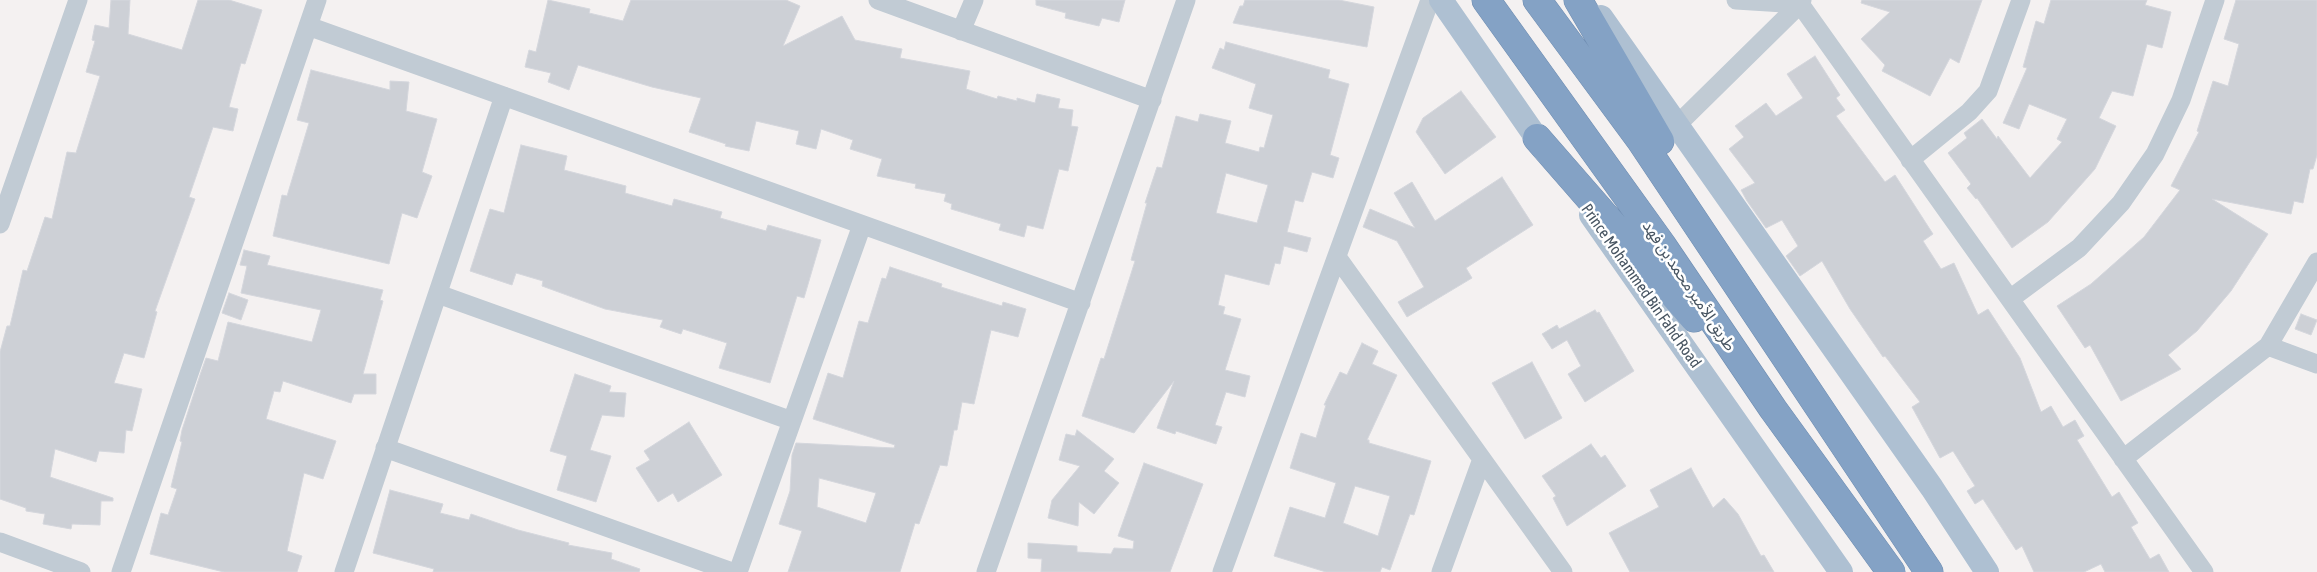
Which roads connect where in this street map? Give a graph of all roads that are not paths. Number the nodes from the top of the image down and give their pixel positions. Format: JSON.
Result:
{"nodes":[{"id":1,"x":78,"y":0,"type":"edge"},
{"id":2,"x":316,"y":0,"type":"edge"},
{"id":3,"x":878,"y":0,"type":"edge"},
{"id":4,"x":974,"y":0,"type":"edge"},
{"id":5,"x":1186,"y":0,"type":"edge"},
{"id":6,"x":1430,"y":0,"type":"edge"},
{"id":7,"x":1441,"y":0,"type":"edge"},
{"id":8,"x":1486,"y":0,"type":"edge"},
{"id":9,"x":1537,"y":0,"type":"edge"},
{"id":10,"x":1578,"y":0,"type":"edge"},
{"id":11,"x":1588,"y":0,"type":"edge"},
{"id":12,"x":1736,"y":0,"type":"edge"},
{"id":13,"x":2022,"y":0,"type":"edge"},
{"id":14,"x":2215,"y":0,"type":"edge"},
{"id":15,"x":1801,"y":2,"type":"edge"},
{"id":16,"x":308,"y":26,"type":"junction"},
{"id":17,"x":961,"y":30,"type":"junction"},
{"id":18,"x":504,"y":96,"type":"junction"},
{"id":19,"x":1152,"y":100,"type":"junction"},
{"id":20,"x":1677,"y":125,"type":"junction"},
{"id":21,"x":1537,"y":138,"type":"junction"},
{"id":22,"x":1910,"y":160,"type":"junction"},
{"id":23,"x":0,"y":224,"type":"edge"},
{"id":24,"x":862,"y":225,"type":"junction"},
{"id":25,"x":1337,"y":257,"type":"junction"},
{"id":26,"x":2317,"y":262,"type":"edge"},
{"id":27,"x":438,"y":294,"type":"junction"},
{"id":28,"x":2010,"y":299,"type":"junction"},
{"id":29,"x":1081,"y":303,"type":"junction"},
{"id":30,"x":2268,"y":346,"type":"junction"},
{"id":31,"x":1786,"y":359,"type":"junction"},
{"id":32,"x":2317,"y":364,"type":"edge"},
{"id":33,"x":1772,"y":409,"type":"junction"},
{"id":34,"x":792,"y":421,"type":"junction"},
{"id":35,"x":386,"y":448,"type":"junction"},
{"id":36,"x":1482,"y":459,"type":"junction"},
{"id":37,"x":2123,"y":459,"type":"junction"},
{"id":38,"x":0,"y":542,"type":"edge"},
{"id":39,"x":81,"y":572,"type":"edge"},
{"id":40,"x":121,"y":572,"type":"edge"},
{"id":41,"x":344,"y":572,"type":"edge"},
{"id":42,"x":732,"y":572,"type":"edge"},
{"id":43,"x":738,"y":572,"type":"edge"},
{"id":44,"x":986,"y":572,"type":"edge"},
{"id":45,"x":1222,"y":572,"type":"edge"},
{"id":46,"x":1441,"y":572,"type":"edge"},
{"id":47,"x":1563,"y":572,"type":"edge"},
{"id":48,"x":1841,"y":572,"type":"edge"},
{"id":49,"x":1891,"y":572,"type":"edge"},
{"id":50,"x":1929,"y":572,"type":"edge"},
{"id":51,"x":1986,"y":572,"type":"edge"},
{"id":52,"x":2204,"y":572,"type":"edge"}],
"edges":[{"from":1,"to":23,"type":"street"},
{"from":2,"to":16,"type":"street"},
{"from":3,"to":17,"type":"street"},
{"from":4,"to":17,"type":"street"},
{"from":5,"to":19,"type":"street"},
{"from":6,"to":25,"type":"street"},
{"from":7,"to":21,"type":"main road","name":"Prince Mohammed Bin Fahd Road"},
{"from":8,"to":33,"type":"highway","name":"طريق الأمير محمد بن فهد"},
{"from":9,"to":31,"type":"highway"},
{"from":10,"to":31,"type":"highway"},
{"from":11,"to":20,"type":"main road"},
{"from":12,"to":15,"type":"street"},
{"from":13,"to":22,"type":"street"},
{"from":14,"to":28,"type":"street"},
{"from":15,"to":20,"type":"street"},
{"from":15,"to":22,"type":"street"},
{"from":16,"to":18,"type":"street"},
{"from":16,"to":40,"type":"street"},
{"from":17,"to":19,"type":"street"},
{"from":18,"to":24,"type":"street"},
{"from":18,"to":27,"type":"street"},
{"from":19,"to":29,"type":"street"},
{"from":20,"to":51,"type":"main road"},
{"from":21,"to":33,"type":"highway"},
{"from":21,"to":48,"type":"main road","name":"Prince Mohammed Bin Fahd Road"},
{"from":22,"to":28,"type":"street"},
{"from":24,"to":29,"type":"street"},
{"from":24,"to":34,"type":"street"},
{"from":25,"to":36,"type":"street"},
{"from":25,"to":45,"type":"street"},
{"from":26,"to":30,"type":"street"},
{"from":27,"to":34,"type":"street"},
{"from":27,"to":35,"type":"street"},
{"from":28,"to":37,"type":"street"},
{"from":29,"to":44,"type":"street"},
{"from":30,"to":32,"type":"street"},
{"from":30,"to":37,"type":"street"},
{"from":31,"to":50,"type":"highway"},
{"from":33,"to":49,"type":"highway","name":"طريق الأمير محمد بن فهد"},
{"from":34,"to":43,"type":"street"},
{"from":35,"to":41,"type":"street"},
{"from":35,"to":42,"type":"street"},
{"from":36,"to":46,"type":"street"},
{"from":36,"to":47,"type":"street"},
{"from":37,"to":52,"type":"street"},
{"from":38,"to":39,"type":"street"}]}
